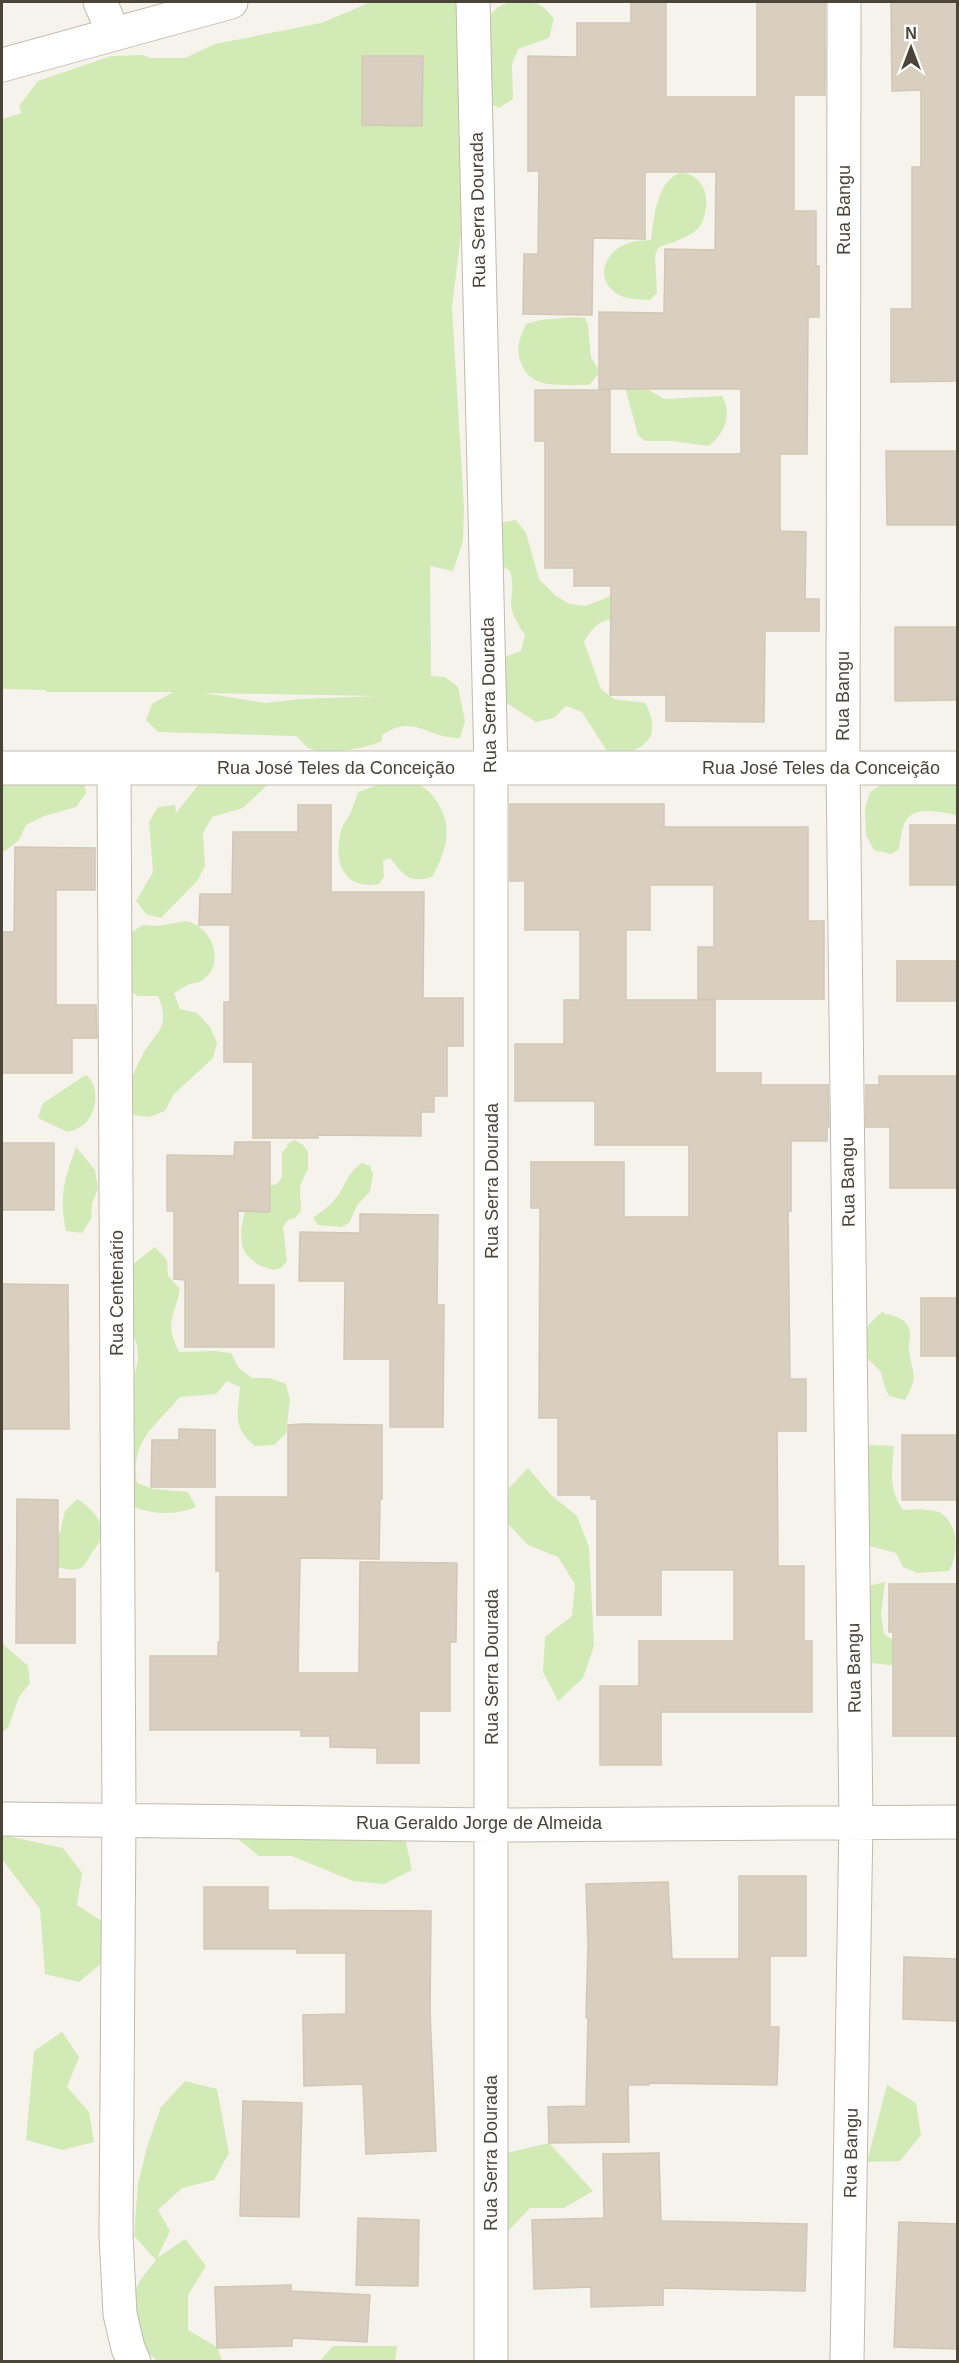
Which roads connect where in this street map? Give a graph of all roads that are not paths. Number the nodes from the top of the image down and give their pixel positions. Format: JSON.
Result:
{"nodes":[{"id":1,"x":100,"y":2,"type":"edge"},
{"id":2,"x":231,"y":2,"type":"edge"},
{"id":3,"x":473,"y":2,"type":"edge"},
{"id":4,"x":844,"y":2,"type":"edge"},
{"id":5,"x":114,"y":34,"type":"junction"},
{"id":6,"x":2,"y":65,"type":"edge"},
{"id":7,"x":2,"y":768,"type":"edge"},
{"id":8,"x":114,"y":768,"type":"junction"},
{"id":9,"x":491,"y":768,"type":"junction"},
{"id":10,"x":843,"y":768,"type":"junction"},
{"id":11,"x":957,"y":768,"type":"edge"},
{"id":12,"x":2,"y":1819,"type":"edge"},
{"id":13,"x":119,"y":1819,"type":"junction"},
{"id":14,"x":856,"y":1821,"type":"junction"},
{"id":15,"x":957,"y":1822,"type":"edge"},
{"id":16,"x":492,"y":1825,"type":"junction"},
{"id":17,"x":134,"y":2361,"type":"edge"},
{"id":18,"x":491,"y":2361,"type":"edge"},
{"id":19,"x":847,"y":2361,"type":"edge"}],
"edges":[{"from":1,"to":5,"type":"street"},
{"from":2,"to":5,"type":"street"},
{"from":3,"to":9,"type":"street","name":"Rua Serra Dourada"},
{"from":4,"to":10,"type":"street","name":"Rua Bangu"},
{"from":5,"to":6,"type":"street"},
{"from":7,"to":8,"type":"street","name":"Rua José Teles da Conceição"},
{"from":8,"to":9,"type":"street","name":"Rua José Teles da Conceição"},
{"from":8,"to":13,"type":"street","name":"Rua Centenário"},
{"from":9,"to":10,"type":"street","name":"Rua José Teles da Conceição"},
{"from":9,"to":16,"type":"street","name":"Rua Serra Dourada"},
{"from":10,"to":11,"type":"street","name":"Rua José Teles da Conceição"},
{"from":10,"to":14,"type":"street","name":"Rua Bangu"},
{"from":12,"to":13,"type":"street","name":"Rua Geraldo Jorge de Almeida"},
{"from":13,"to":16,"type":"street","name":"Rua Geraldo Jorge de Almeida"},
{"from":13,"to":17,"type":"street","name":"Rua Centenário"},
{"from":14,"to":15,"type":"street","name":"Rua Geraldo Jorge de Almeida"},
{"from":14,"to":16,"type":"street","name":"Rua Geraldo Jorge de Almeida"},
{"from":14,"to":19,"type":"street","name":"Rua Bangu"},
{"from":16,"to":18,"type":"street","name":"Rua Serra Dourada"}]}
